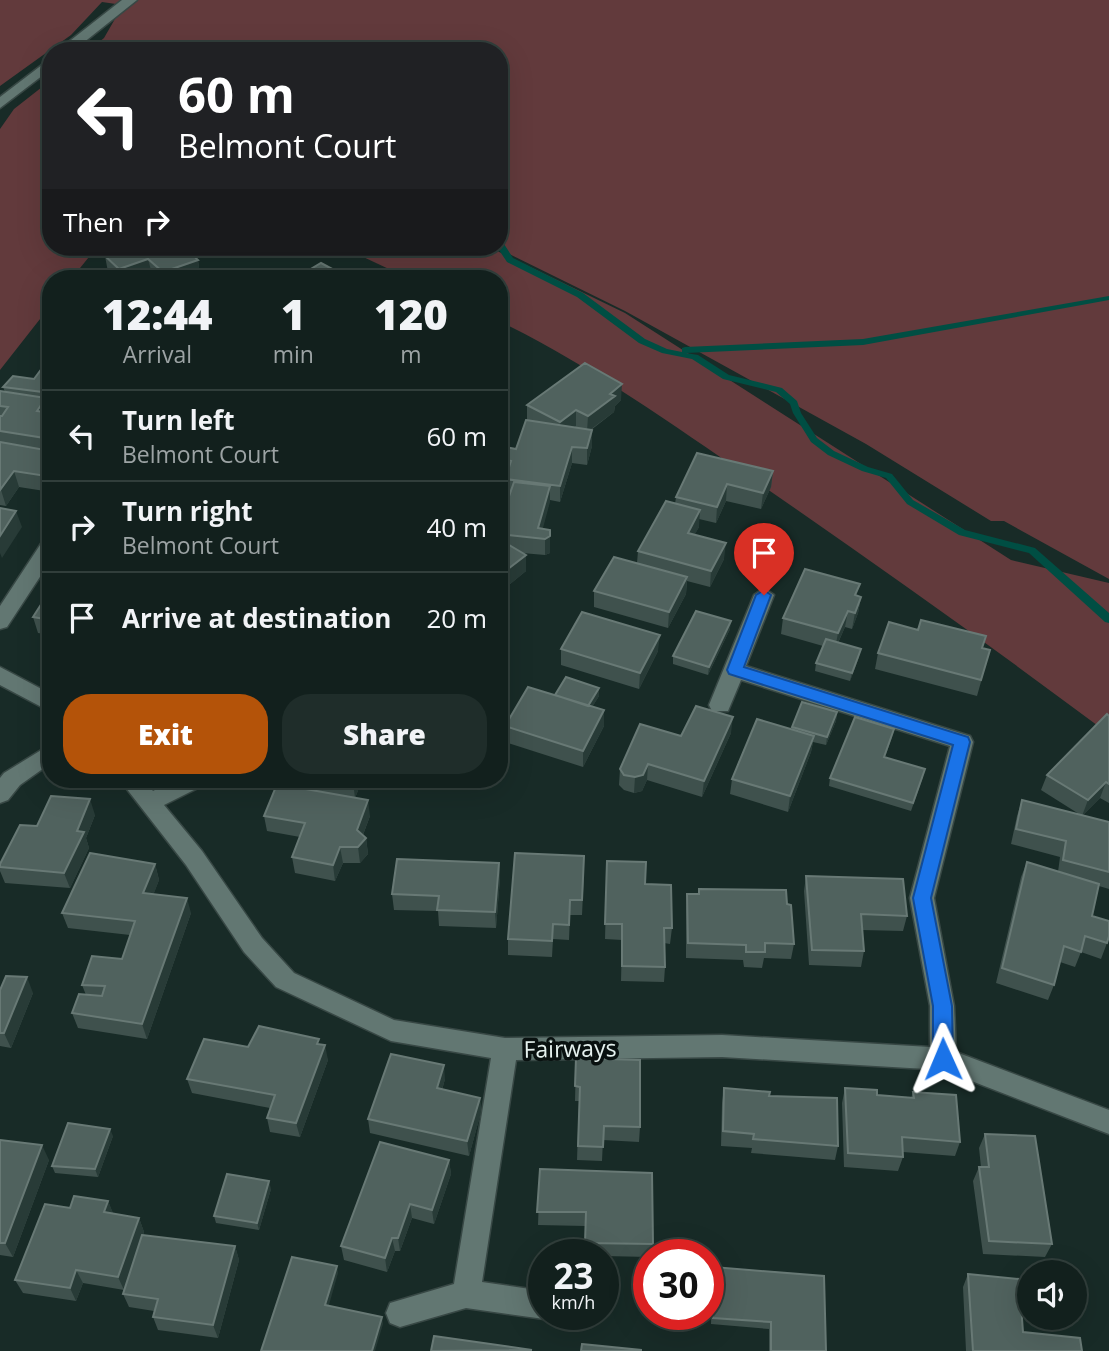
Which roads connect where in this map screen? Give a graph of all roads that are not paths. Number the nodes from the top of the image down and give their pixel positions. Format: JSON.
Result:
{"nodes":[{"id":1,"x":130,"y":0,"type":"edge"},
{"id":2,"x":76,"y":42,"type":"edge"},
{"id":3,"x":42,"y":69,"type":"edge"},
{"id":4,"x":0,"y":104,"type":"edge"},
{"id":5,"x":42,"y":558,"type":"edge"},
{"id":6,"x":764,"y":595,"type":"dead end"},
{"id":7,"x":0,"y":622,"type":"edge"},
{"id":8,"x":734,"y":670,"type":"junction"},
{"id":9,"x":0,"y":675,"type":"edge"},
{"id":10,"x":42,"y":699,"type":"edge"},
{"id":11,"x":720,"y":705,"type":"dead end"},
{"id":12,"x":42,"y":758,"type":"edge"},
{"id":13,"x":138,"y":788,"type":"edge"},
{"id":14,"x":178,"y":788,"type":"edge"},
{"id":15,"x":0,"y":794,"type":"edge"},
{"id":16,"x":151,"y":802,"type":"junction"},
{"id":17,"x":505,"y":1049,"type":"junction"},
{"id":18,"x":943,"y":1059,"type":"junction"},
{"id":19,"x":1109,"y":1122,"type":"edge"},
{"id":20,"x":466,"y":1294,"type":"junction"},
{"id":21,"x":528,"y":1303,"type":"edge"},
{"id":22,"x":400,"y":1313,"type":"dead end"}],
"edges":[{"from":1,"to":2,"type":"street"},
{"from":3,"to":4,"type":"street"},
{"from":5,"to":7,"type":"street"},
{"from":6,"to":8,"type":"street"},
{"from":8,"to":11,"type":"street"},
{"from":8,"to":18,"type":"street"},
{"from":9,"to":10,"type":"street"},
{"from":12,"to":15,"type":"street"},
{"from":13,"to":16,"type":"street","name":"Fairways"},
{"from":14,"to":16,"type":"street"},
{"from":16,"to":17,"type":"street","name":"Fairways"},
{"from":17,"to":18,"type":"street","name":"Fairways"},
{"from":17,"to":20,"type":"street"},
{"from":18,"to":19,"type":"street","name":"Fairways"},
{"from":20,"to":21,"type":"street"},
{"from":20,"to":22,"type":"street"}]}
